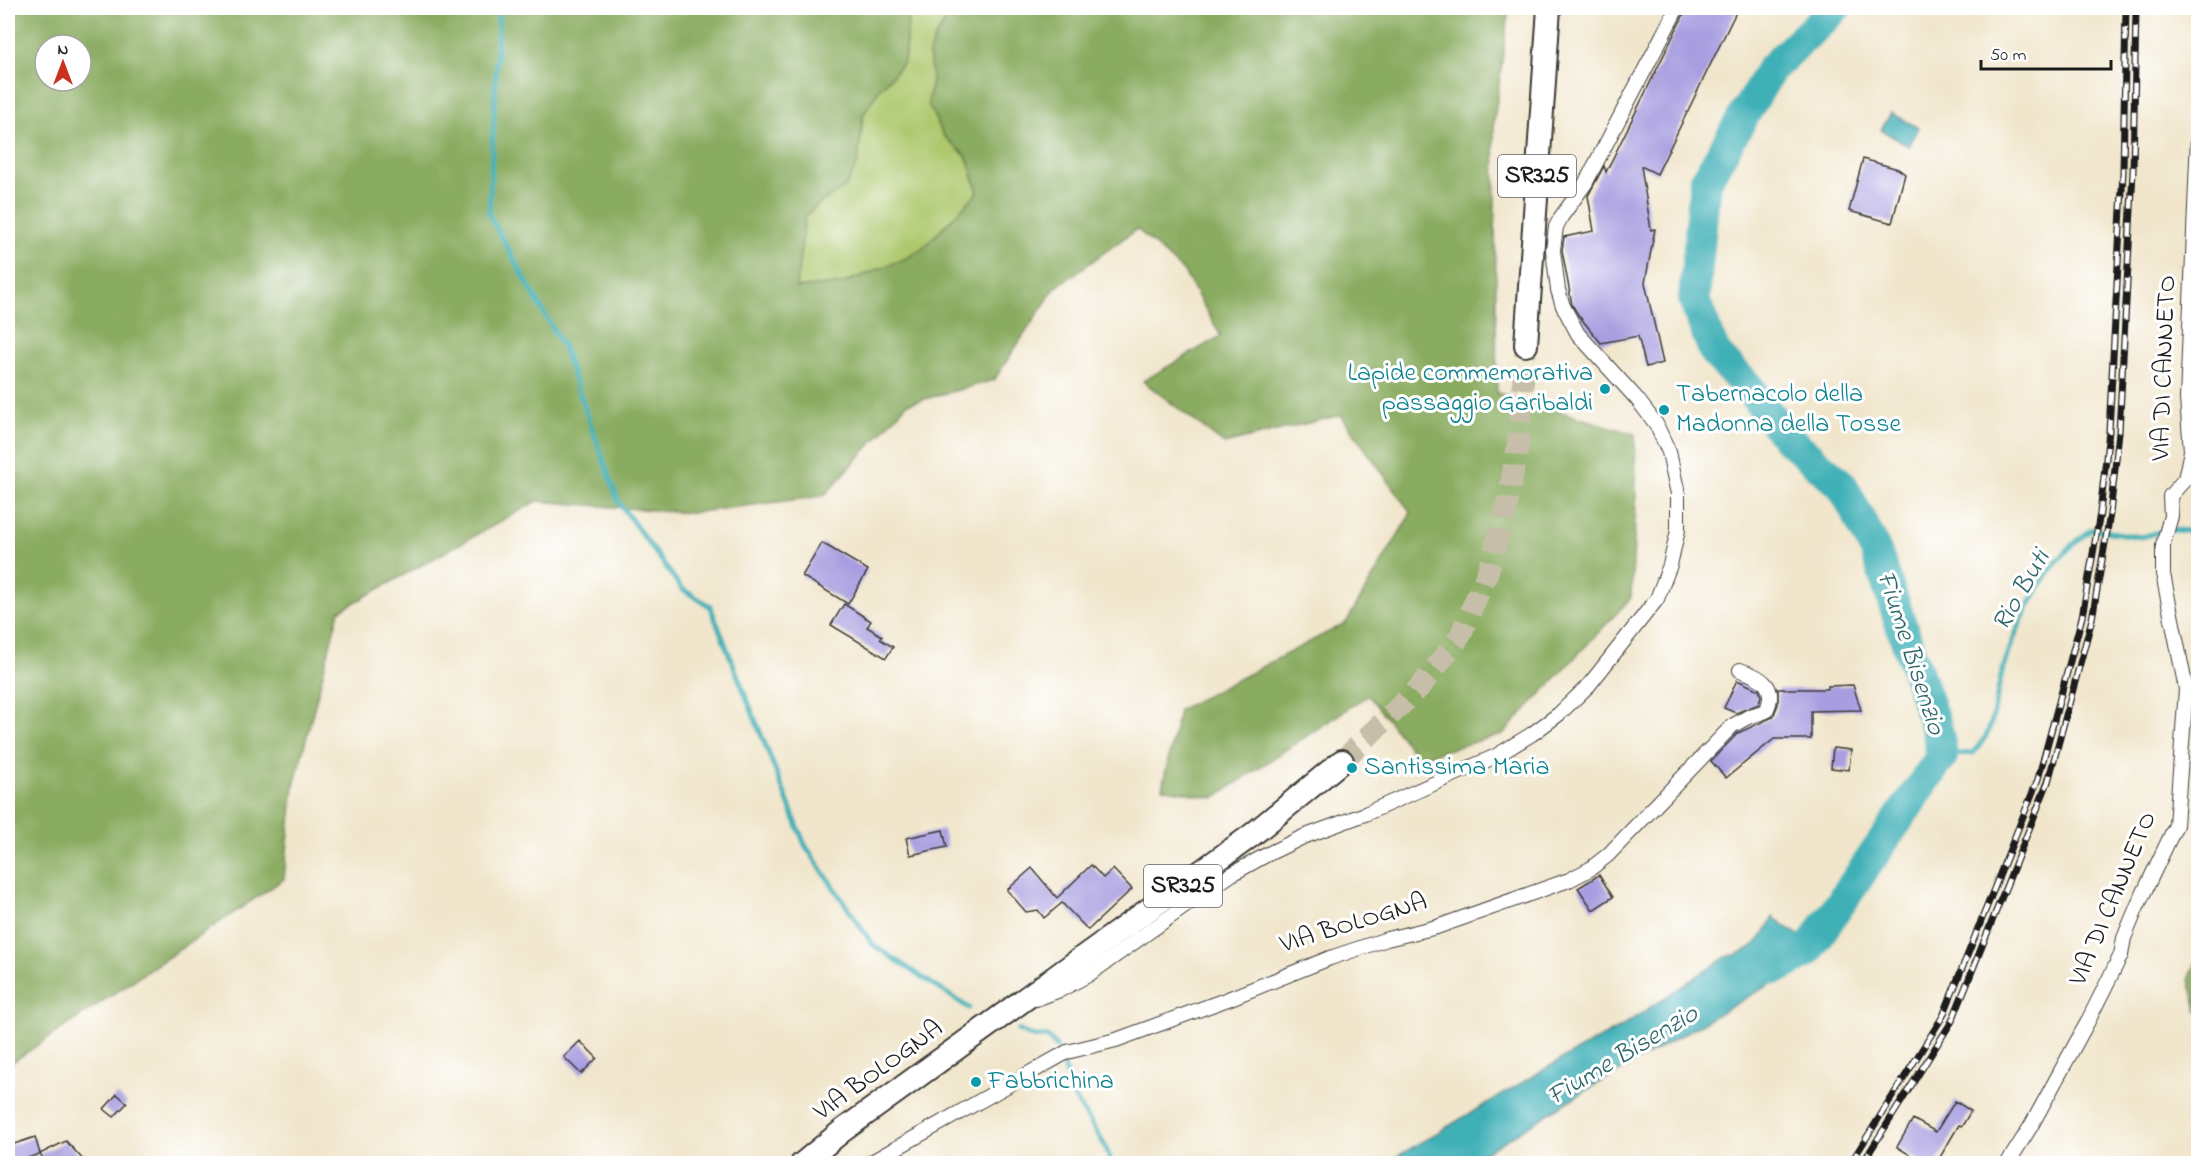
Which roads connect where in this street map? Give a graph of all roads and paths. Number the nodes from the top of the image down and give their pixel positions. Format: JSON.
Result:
{"nodes":[{"id":1,"x":1549,"y":8,"type":"edge"},
{"id":2,"x":1677,"y":8,"type":"edge"},
{"id":3,"x":2199,"y":136,"type":"edge"},
{"id":4,"x":1526,"y":345,"type":"tunnel mouth"},
{"id":5,"x":1740,"y":670,"type":"dead end"},
{"id":6,"x":1342,"y":761,"type":"tunnel mouth"},
{"id":7,"x":1019,"y":1005,"type":"junction"},
{"id":8,"x":802,"y":1164,"type":"edge"},
{"id":9,"x":868,"y":1164,"type":"edge"},
{"id":10,"x":2007,"y":1164,"type":"edge"}],
"edges":[{"from":1,"to":4,"type":"main road","number":"SR325"},
{"from":2,"to":7,"type":"street","name":"VIA BOLOGNA"},
{"from":3,"to":10,"type":"street","name":"VIA DI CANNETO"},
{"from":5,"to":9,"type":"street","name":"VIA BOLOGNA"},
{"from":6,"to":7,"type":"main road","name":"VIA BOLOGNA","number":"SR325"},
{"from":7,"to":8,"type":"main road","name":"VIA BOLOGNA","number":"SR325"}]}
